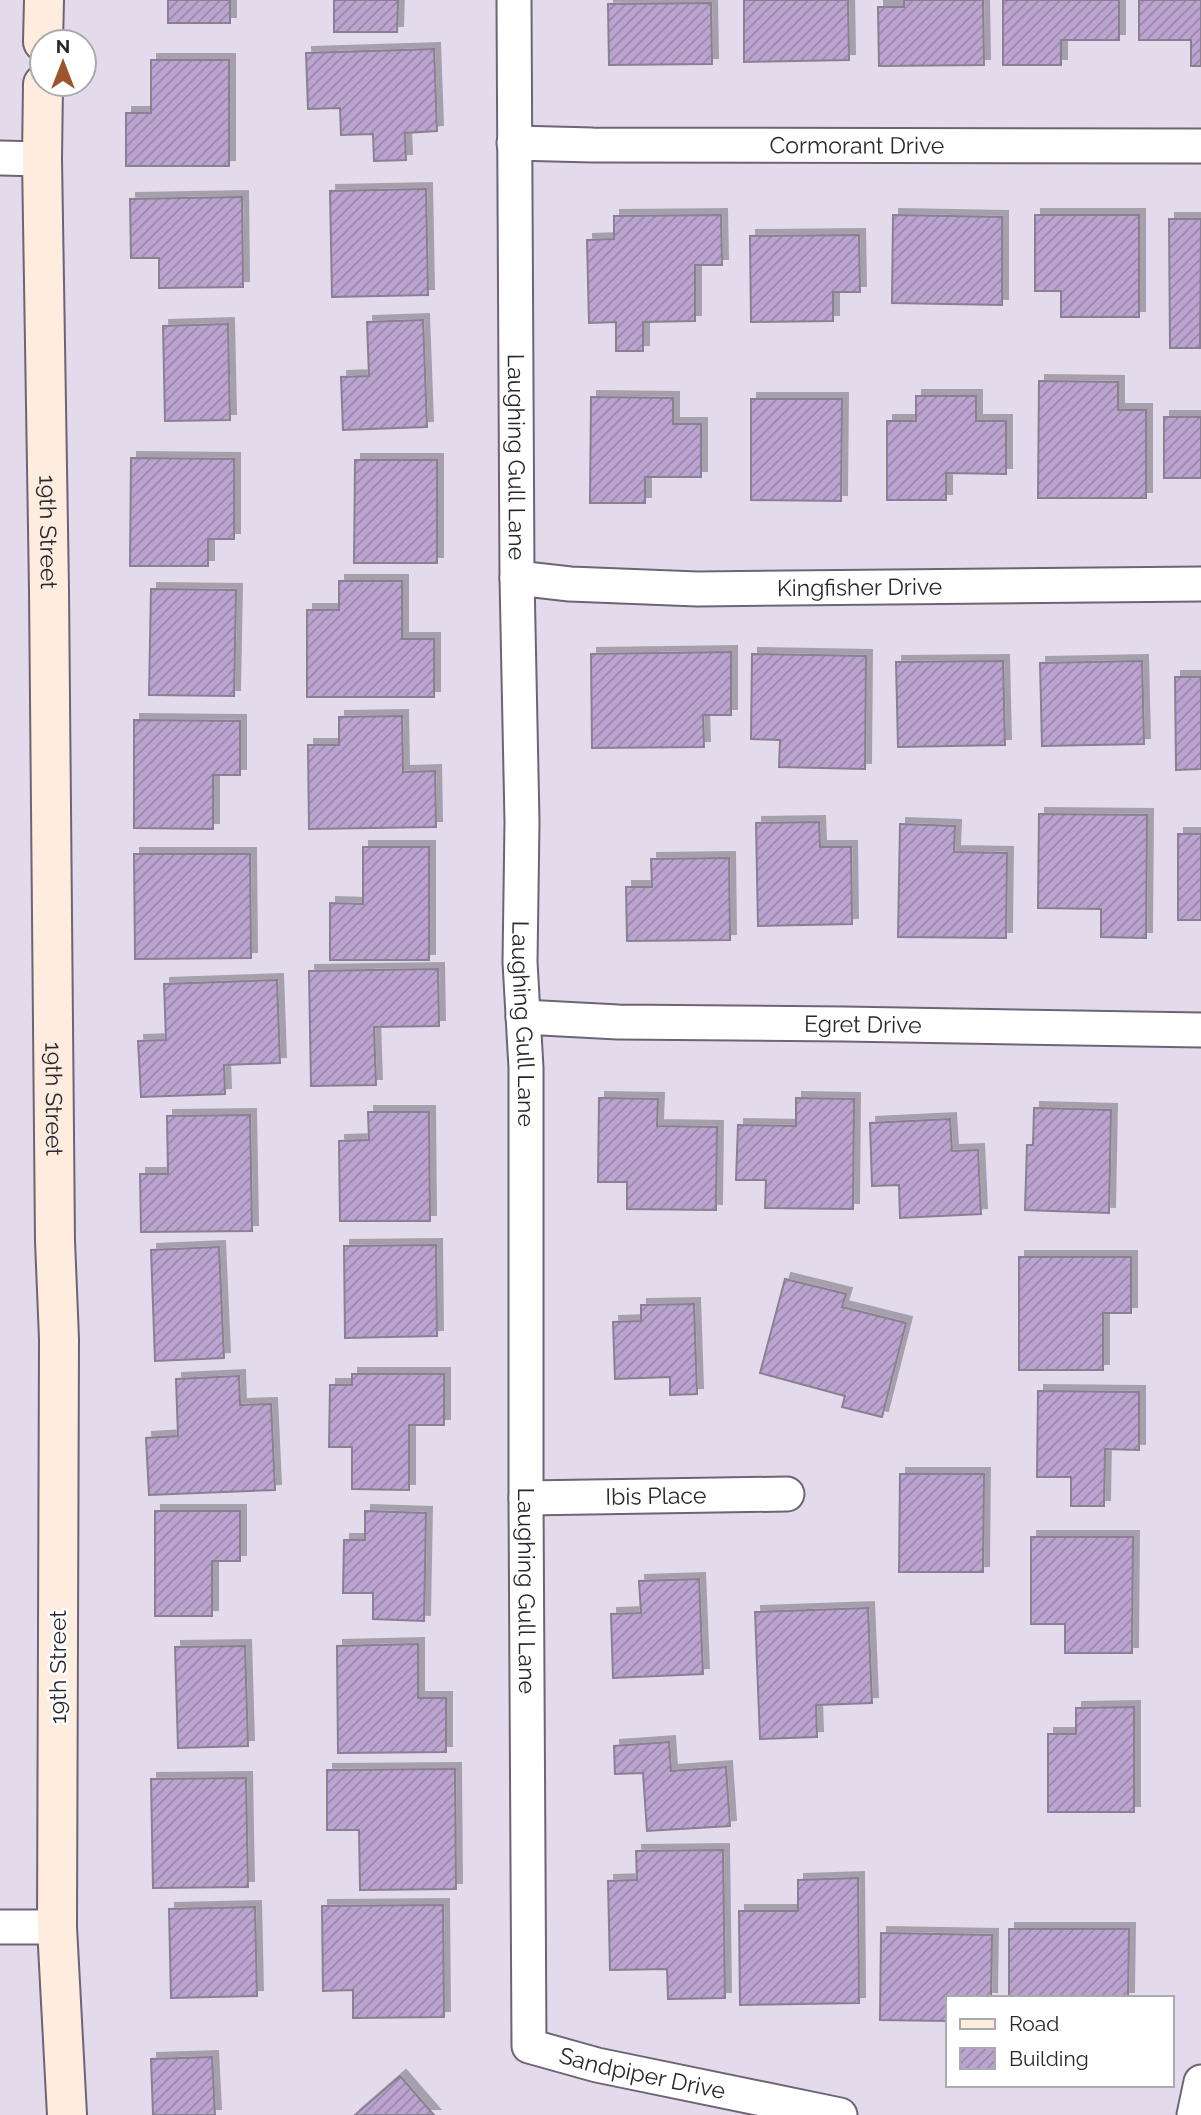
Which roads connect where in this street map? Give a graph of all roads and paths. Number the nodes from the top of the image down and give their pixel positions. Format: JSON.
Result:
{"nodes":[{"id":1,"x":44,"y":0,"type":"edge"},
{"id":2,"x":514,"y":0,"type":"edge"},
{"id":3,"x":43,"y":28,"type":"edge"},
{"id":4,"x":43,"y":98,"type":"edge"},
{"id":5,"x":514,"y":143,"type":"junction"},
{"id":6,"x":1201,"y":146,"type":"edge"},
{"id":7,"x":0,"y":158,"type":"edge"},
{"id":8,"x":41,"y":159,"type":"junction"},
{"id":9,"x":517,"y":579,"type":"junction"},
{"id":10,"x":1201,"y":584,"type":"edge"},
{"id":11,"x":523,"y":1017,"type":"junction"},
{"id":12,"x":1201,"y":1030,"type":"edge"},
{"id":13,"x":786,"y":1494,"type":"dead end"},
{"id":14,"x":526,"y":1498,"type":"junction"},
{"id":15,"x":0,"y":1927,"type":"edge"},
{"id":16,"x":57,"y":1927,"type":"junction"},
{"id":17,"x":529,"y":2046,"type":"joint"},
{"id":18,"x":1201,"y":2082,"type":"edge"},
{"id":19,"x":67,"y":2115,"type":"edge"},
{"id":20,"x":840,"y":2115,"type":"edge"},
{"id":21,"x":1194,"y":2115,"type":"edge"}],
"edges":[{"from":1,"to":3,"type":"street"},
{"from":2,"to":5,"type":"street","name":"Laughing Gull Lane"},
{"from":4,"to":8,"type":"street","name":"19th Street"},
{"from":5,"to":6,"type":"street","name":"Cormorant Drive"},
{"from":5,"to":9,"type":"street","name":"Laughing Gull Lane"},
{"from":7,"to":8,"type":"street"},
{"from":8,"to":16,"type":"street","name":"19th Street"},
{"from":9,"to":10,"type":"street","name":"Kingfisher Drive"},
{"from":9,"to":11,"type":"street","name":"Laughing Gull Lane"},
{"from":11,"to":12,"type":"street","name":"Egret Drive"},
{"from":11,"to":14,"type":"street","name":"Laughing Gull Lane"},
{"from":13,"to":14,"type":"street","name":"Ibis Place"},
{"from":14,"to":17,"type":"street","name":"Laughing Gull Lane"},
{"from":15,"to":16,"type":"street"},
{"from":16,"to":19,"type":"street","name":"19th Street"},
{"from":17,"to":20,"type":"street","name":"Sandpiper Drive"},
{"from":18,"to":21,"type":"street"}]}
